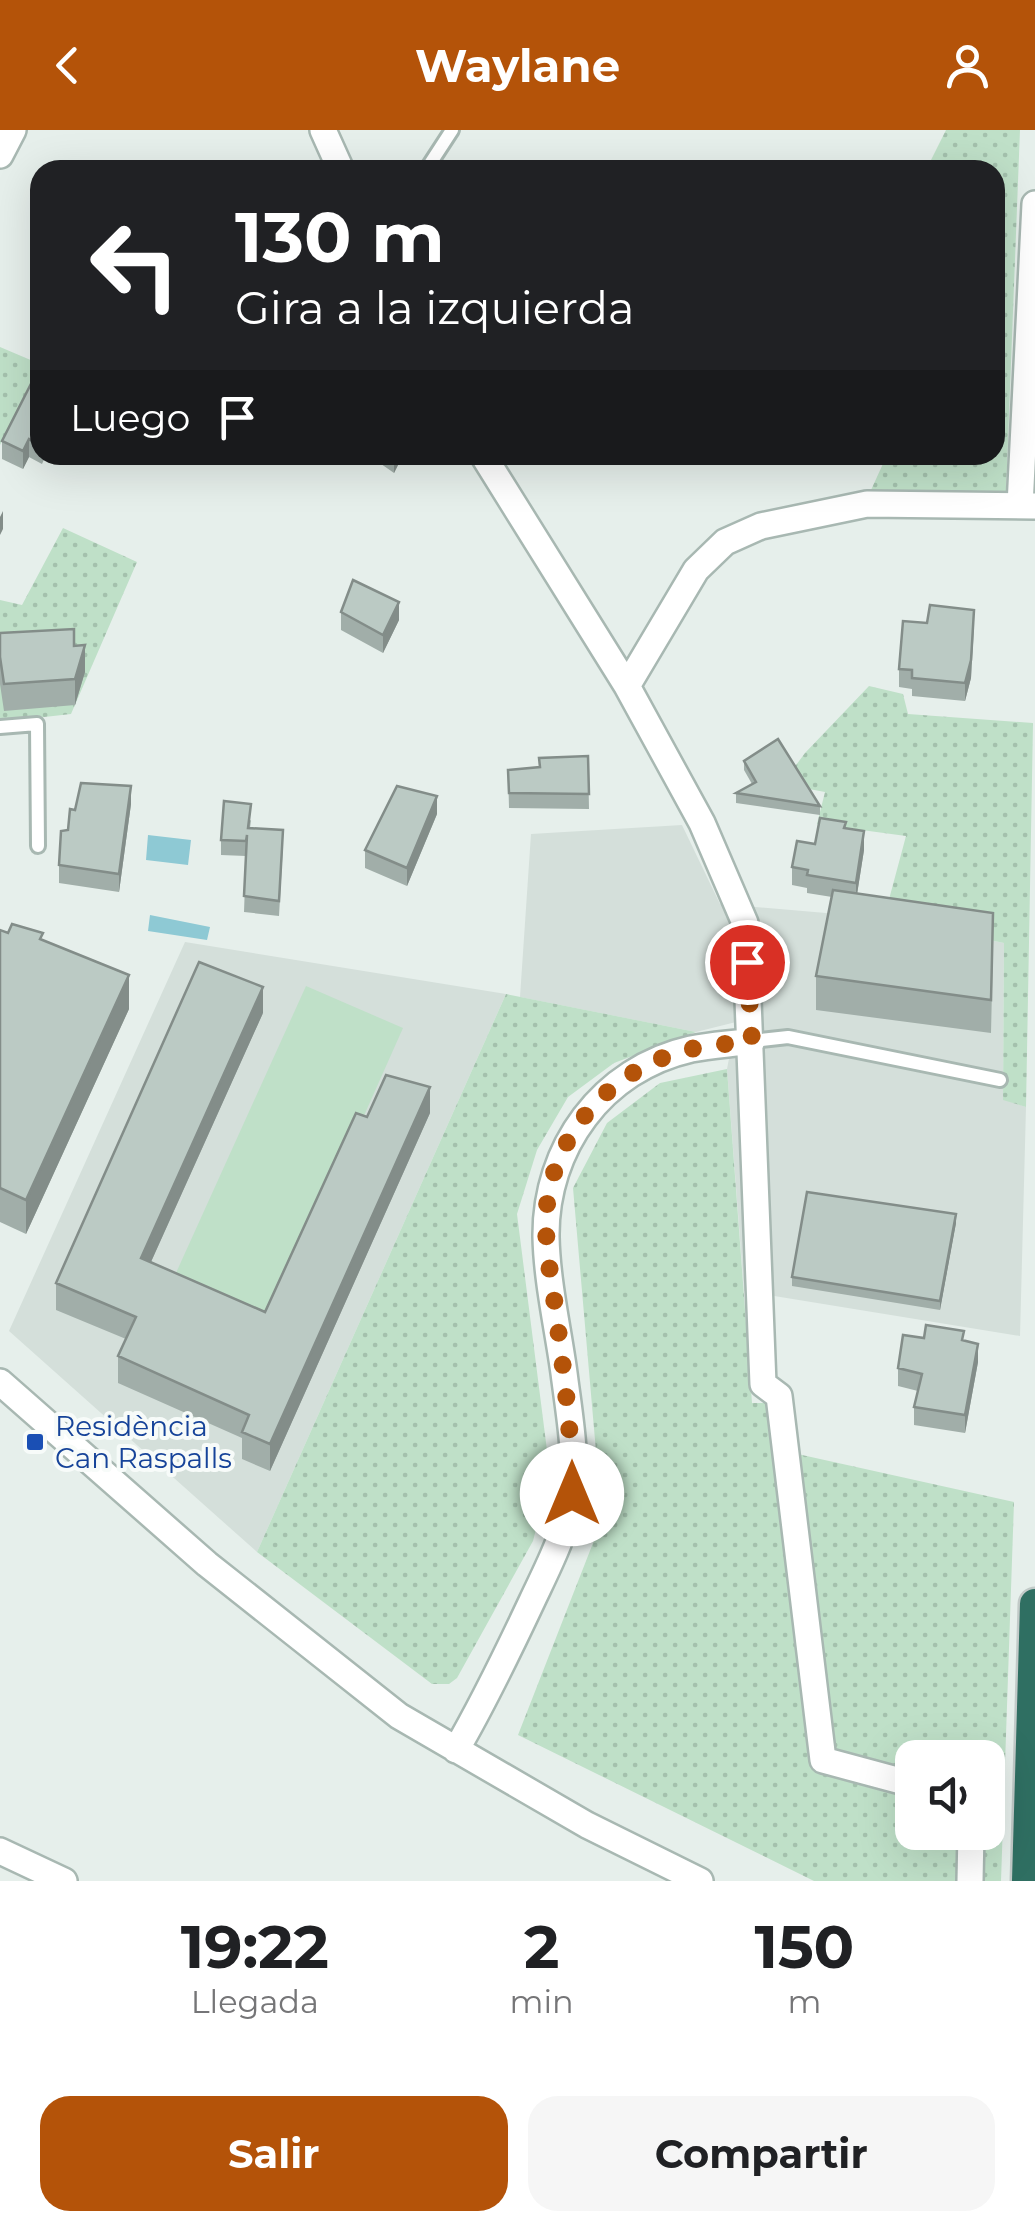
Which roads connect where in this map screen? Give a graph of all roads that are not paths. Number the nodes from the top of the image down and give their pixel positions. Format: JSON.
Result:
{"nodes":[{"id":1,"x":13,"y":130,"type":"edge"},
{"id":2,"x":323,"y":130,"type":"edge"},
{"id":3,"x":452,"y":130,"type":"edge"},
{"id":4,"x":0,"y":155,"type":"edge"},
{"id":5,"x":336,"y":160,"type":"edge"},
{"id":6,"x":432,"y":160,"type":"edge"},
{"id":7,"x":1035,"y":204,"type":"edge"},
{"id":8,"x":489,"y":465,"type":"edge"},
{"id":9,"x":1027,"y":506,"type":"edge"},
{"id":10,"x":627,"y":686,"type":"junction"},
{"id":11,"x":0,"y":726,"type":"edge"},
{"id":12,"x":38,"y":846,"type":"dead end"},
{"id":13,"x":752,"y":1041,"type":"junction"},
{"id":14,"x":1000,"y":1080,"type":"dead end"},
{"id":15,"x":0,"y":1382,"type":"edge"},
{"id":16,"x":1035,"y":1604,"type":"edge"},
{"id":17,"x":456,"y":1750,"type":"junction"},
{"id":18,"x":895,"y":1779,"type":"edge"},
{"id":19,"x":971,"y":1850,"type":"edge"},
{"id":20,"x":0,"y":1851,"type":"edge"},
{"id":21,"x":64,"y":1881,"type":"edge"},
{"id":22,"x":700,"y":1881,"type":"edge"},
{"id":23,"x":970,"y":1881,"type":"edge"},
{"id":24,"x":1026,"y":1881,"type":"edge"}],
"edges":[{"from":1,"to":4,"type":"street"},
{"from":2,"to":5,"type":"street"},
{"from":3,"to":6,"type":"lane"},
{"from":7,"to":9,"type":"street"},
{"from":8,"to":10,"type":"street"},
{"from":9,"to":10,"type":"street"},
{"from":10,"to":13,"type":"street"},
{"from":11,"to":12,"type":"lane"},
{"from":13,"to":14,"type":"lane"},
{"from":13,"to":17,"type":"street"},
{"from":13,"to":18,"type":"street"},
{"from":15,"to":17,"type":"street"},
{"from":16,"to":24,"type":"highway"},
{"from":17,"to":22,"type":"street"},
{"from":19,"to":23,"type":"street"},
{"from":20,"to":21,"type":"street"}]}
